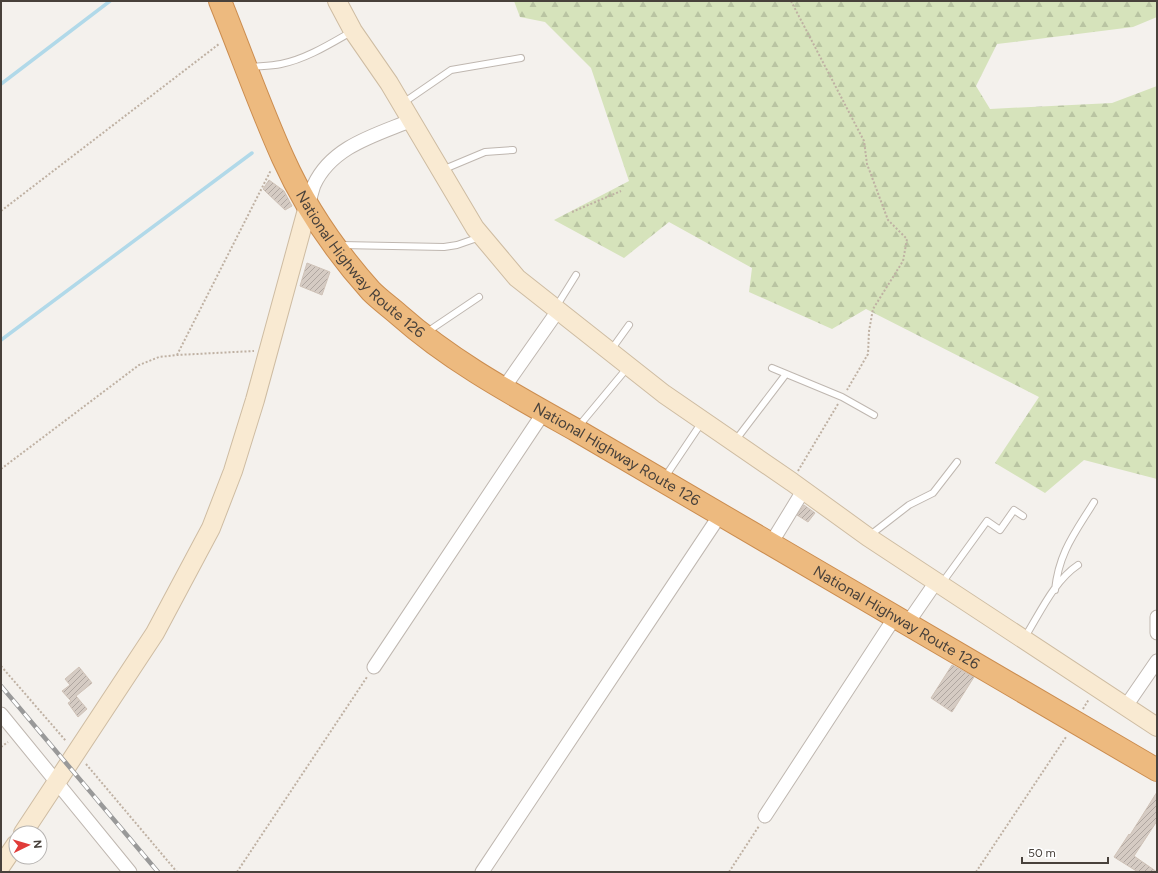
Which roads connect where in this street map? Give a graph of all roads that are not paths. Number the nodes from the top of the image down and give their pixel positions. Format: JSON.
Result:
{"nodes":[{"id":1,"x":220,"y":1,"type":"edge"},
{"id":2,"x":337,"y":1,"type":"edge"},
{"id":3,"x":353,"y":31,"type":"junction"},
{"id":4,"x":522,"y":58,"type":"dead end"},
{"id":5,"x":246,"y":67,"type":"junction"},
{"id":6,"x":402,"y":104,"type":"junction"},
{"id":7,"x":412,"y":120,"type":"junction"},
{"id":8,"x":513,"y":150,"type":"dead end"},
{"id":9,"x":441,"y":170,"type":"junction"},
{"id":10,"x":308,"y":206,"type":"junction"},
{"id":11,"x":482,"y":237,"type":"junction"},
{"id":12,"x":334,"y":245,"type":"junction"},
{"id":13,"x":576,"y":275,"type":"dead end"},
{"id":14,"x":479,"y":297,"type":"dead end"},
{"id":15,"x":556,"y":310,"type":"junction"},
{"id":16,"x":629,"y":326,"type":"dead end"},
{"id":17,"x":423,"y":335,"type":"junction"},
{"id":18,"x":609,"y":352,"type":"junction"},
{"id":19,"x":628,"y":367,"type":"junction"},
{"id":20,"x":772,"y":368,"type":"dead end"},
{"id":21,"x":786,"y":374,"type":"junction"},
{"id":22,"x":503,"y":389,"type":"junction"},
{"id":23,"x":544,"y":412,"type":"junction"},
{"id":24,"x":874,"y":415,"type":"dead end"},
{"id":25,"x":702,"y":420,"type":"junction"},
{"id":26,"x":576,"y":430,"type":"junction"},
{"id":27,"x":734,"y":442,"type":"junction"},
{"id":28,"x":957,"y":462,"type":"dead end"},
{"id":29,"x":662,"y":481,"type":"junction"},
{"id":30,"x":798,"y":486,"type":"junction"},
{"id":31,"x":1094,"y":502,"type":"dead end"},
{"id":32,"x":720,"y":515,"type":"junction"},
{"id":33,"x":1023,"y":516,"type":"dead end"},
{"id":34,"x":868,"y":537,"type":"junction"},
{"id":35,"x":770,"y":545,"type":"junction"},
{"id":36,"x":1078,"y":565,"type":"dead end"},
{"id":37,"x":938,"y":584,"type":"junction"},
{"id":38,"x":1055,"y":590,"type":"junction"},
{"id":39,"x":1157,"y":617,"type":"edge"},
{"id":40,"x":901,"y":620,"type":"junction"},
{"id":41,"x":1157,"y":633,"type":"edge"},
{"id":42,"x":1023,"y":640,"type":"junction"},
{"id":43,"x":1157,"y":661,"type":"edge"},
{"id":44,"x":374,"y":667,"type":"road end"},
{"id":45,"x":1126,"y":706,"type":"junction"},
{"id":46,"x":1,"y":714,"type":"edge"},
{"id":47,"x":1157,"y":727,"type":"edge"},
{"id":48,"x":1157,"y":770,"type":"edge"},
{"id":49,"x":57,"y":783,"type":"junction"},
{"id":50,"x":765,"y":816,"type":"road end"},
{"id":51,"x":28,"y":825,"type":"edge"},
{"id":52,"x":8,"y":856,"type":"edge"},
{"id":53,"x":1,"y":866,"type":"edge"},
{"id":54,"x":130,"y":872,"type":"edge"},
{"id":55,"x":482,"y":872,"type":"edge"}],
"edges":[{"from":1,"to":5,"type":"highway","name":"National Highway Route 126"},
{"from":2,"to":3,"type":"street"},
{"from":3,"to":5,"type":"lane"},
{"from":3,"to":6,"type":"street"},
{"from":4,"to":6,"type":"lane"},
{"from":5,"to":10,"type":"highway","name":"National Highway Route 126"},
{"from":6,"to":7,"type":"street"},
{"from":7,"to":9,"type":"street"},
{"from":7,"to":10,"type":"street"},
{"from":8,"to":9,"type":"lane"},
{"from":9,"to":11,"type":"street"},
{"from":10,"to":12,"type":"highway","name":"National Highway Route 126"},
{"from":10,"to":49,"type":"street"},
{"from":11,"to":12,"type":"lane"},
{"from":11,"to":15,"type":"street"},
{"from":12,"to":17,"type":"highway","name":"National Highway Route 126"},
{"from":13,"to":15,"type":"lane"},
{"from":14,"to":17,"type":"lane"},
{"from":15,"to":18,"type":"street"},
{"from":15,"to":22,"type":"street"},
{"from":16,"to":18,"type":"lane"},
{"from":17,"to":22,"type":"highway","name":"National Highway Route 126"},
{"from":18,"to":19,"type":"street"},
{"from":19,"to":25,"type":"street"},
{"from":19,"to":26,"type":"lane"},
{"from":20,"to":21,"type":"lane"},
{"from":21,"to":24,"type":"lane"},
{"from":21,"to":27,"type":"lane"},
{"from":22,"to":23,"type":"highway","name":"National Highway Route 126"},
{"from":23,"to":26,"type":"highway","name":"National Highway Route 126"},
{"from":23,"to":44,"type":"street"},
{"from":25,"to":27,"type":"street"},
{"from":25,"to":29,"type":"lane"},
{"from":26,"to":29,"type":"highway","name":"National Highway Route 126"},
{"from":27,"to":30,"type":"street"},
{"from":28,"to":34,"type":"lane"},
{"from":29,"to":32,"type":"highway","name":"National Highway Route 126"},
{"from":30,"to":34,"type":"street"},
{"from":30,"to":35,"type":"street"},
{"from":31,"to":38,"type":"lane"},
{"from":32,"to":35,"type":"highway","name":"National Highway Route 126"},
{"from":32,"to":55,"type":"street"},
{"from":33,"to":37,"type":"lane"},
{"from":34,"to":37,"type":"street"},
{"from":35,"to":40,"type":"highway","name":"National Highway Route 126"},
{"from":36,"to":38,"type":"lane"},
{"from":37,"to":40,"type":"street"},
{"from":37,"to":42,"type":"street"},
{"from":38,"to":42,"type":"lane"},
{"from":39,"to":41,"type":"street"},
{"from":40,"to":48,"type":"highway","name":"National Highway Route 126"},
{"from":40,"to":50,"type":"street"},
{"from":42,"to":45,"type":"street"},
{"from":43,"to":45,"type":"street"},
{"from":45,"to":47,"type":"street"},
{"from":46,"to":49,"type":"street"},
{"from":49,"to":51,"type":"street"},
{"from":49,"to":54,"type":"street"},
{"from":52,"to":53,"type":"street"}]}
